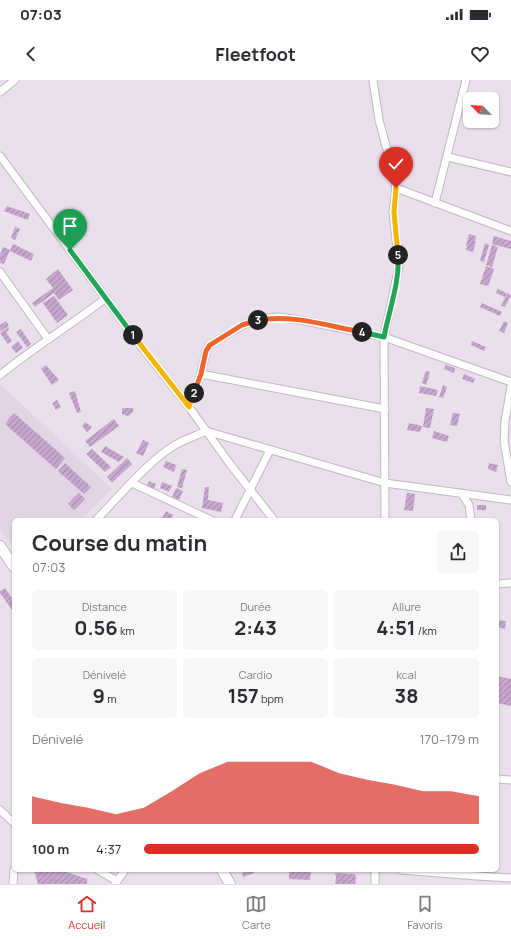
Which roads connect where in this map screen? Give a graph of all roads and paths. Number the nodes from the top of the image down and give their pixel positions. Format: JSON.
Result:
{"nodes":[{"id":1,"x":14,"y":80,"type":"edge"},
{"id":2,"x":373,"y":80,"type":"edge"},
{"id":3,"x":466,"y":80,"type":"edge"},
{"id":4,"x":0,"y":92,"type":"edge"},
{"id":5,"x":0,"y":156,"type":"edge"},
{"id":6,"x":448,"y":157,"type":"junction"},
{"id":7,"x":511,"y":172,"type":"edge"},
{"id":8,"x":396,"y":188,"type":"junction"},
{"id":9,"x":435,"y":203,"type":"junction"},
{"id":10,"x":511,"y":231,"type":"edge"},
{"id":11,"x":0,"y":272,"type":"edge"},
{"id":12,"x":106,"y":298,"type":"junction"},
{"id":13,"x":384,"y":337,"type":"junction"},
{"id":14,"x":48,"y":339,"type":"junction"},
{"id":15,"x":201,"y":374,"type":"junction"},
{"id":16,"x":0,"y":375,"type":"edge"},
{"id":17,"x":511,"y":382,"type":"edge"},
{"id":18,"x":511,"y":386,"type":"edge"},
{"id":19,"x":189,"y":407,"type":"junction"},
{"id":20,"x":385,"y":409,"type":"junction"},
{"id":21,"x":206,"y":431,"type":"junction"},
{"id":22,"x":270,"y":450,"type":"junction"},
{"id":23,"x":132,"y":482,"type":"junction"},
{"id":24,"x":511,"y":482,"type":"edge"},
{"id":25,"x":385,"y":483,"type":"junction"},
{"id":26,"x":250,"y":489,"type":"junction"},
{"id":27,"x":462,"y":494,"type":"junction"},
{"id":28,"x":511,"y":500,"type":"edge"},
{"id":29,"x":98,"y":518,"type":"edge"},
{"id":30,"x":207,"y":518,"type":"edge"},
{"id":31,"x":235,"y":518,"type":"edge"},
{"id":32,"x":272,"y":518,"type":"edge"},
{"id":33,"x":385,"y":518,"type":"edge"},
{"id":34,"x":471,"y":518,"type":"edge"},
{"id":35,"x":0,"y":546,"type":"edge"},
{"id":36,"x":12,"y":564,"type":"edge"},
{"id":37,"x":511,"y":583,"type":"edge"},
{"id":38,"x":499,"y":584,"type":"edge"},
{"id":39,"x":499,"y":778,"type":"edge"},
{"id":40,"x":511,"y":780,"type":"edge"},
{"id":41,"x":0,"y":810,"type":"edge"},
{"id":42,"x":12,"y":821,"type":"edge"},
{"id":43,"x":14,"y":872,"type":"edge"},
{"id":44,"x":101,"y":872,"type":"edge"},
{"id":45,"x":124,"y":872,"type":"edge"},
{"id":46,"x":223,"y":872,"type":"edge"},
{"id":47,"x":375,"y":872,"type":"edge"},
{"id":48,"x":452,"y":872,"type":"edge"},
{"id":49,"x":477,"y":873,"type":"edge"},
{"id":50,"x":511,"y":878,"type":"edge"},
{"id":51,"x":116,"y":883,"type":"edge"},
{"id":52,"x":12,"y":884,"type":"edge"},
{"id":53,"x":230,"y":884,"type":"edge"},
{"id":54,"x":375,"y":884,"type":"edge"}],
"edges":[{"from":1,"to":4,"type":"street"},
{"from":2,"to":8,"type":"street"},
{"from":3,"to":6,"type":"street"},
{"from":5,"to":12,"type":"street"},
{"from":6,"to":7,"type":"street"},
{"from":6,"to":9,"type":"street"},
{"from":8,"to":9,"type":"street"},
{"from":8,"to":13,"type":"street"},
{"from":9,"to":10,"type":"street"},
{"from":11,"to":14,"type":"street"},
{"from":12,"to":14,"type":"street"},
{"from":12,"to":19,"type":"street"},
{"from":13,"to":15,"type":"street"},
{"from":13,"to":17,"type":"street"},
{"from":13,"to":20,"type":"street"},
{"from":14,"to":16,"type":"street"},
{"from":15,"to":19,"type":"street"},
{"from":15,"to":20,"type":"street"},
{"from":18,"to":24,"type":"street"},
{"from":19,"to":21,"type":"street"},
{"from":20,"to":25,"type":"street"},
{"from":21,"to":22,"type":"street"},
{"from":21,"to":23,"type":"street"},
{"from":21,"to":26,"type":"street"},
{"from":22,"to":25,"type":"street"},
{"from":22,"to":26,"type":"street"},
{"from":23,"to":29,"type":"street"},
{"from":23,"to":30,"type":"street"},
{"from":25,"to":27,"type":"street"},
{"from":25,"to":33,"type":"street"},
{"from":26,"to":31,"type":"street"},
{"from":26,"to":32,"type":"street"},
{"from":27,"to":28,"type":"street"},
{"from":27,"to":34,"type":"street"},
{"from":35,"to":36,"type":"main road"},
{"from":37,"to":38,"type":"street"},
{"from":39,"to":40,"type":"street"},
{"from":41,"to":42,"type":"street"},
{"from":43,"to":52,"type":"street"},
{"from":44,"to":51,"type":"street"},
{"from":45,"to":51,"type":"street"},
{"from":46,"to":53,"type":"main road"},
{"from":47,"to":54,"type":"street"},
{"from":48,"to":49,"type":"street"},
{"from":49,"to":50,"type":"street"}]}
